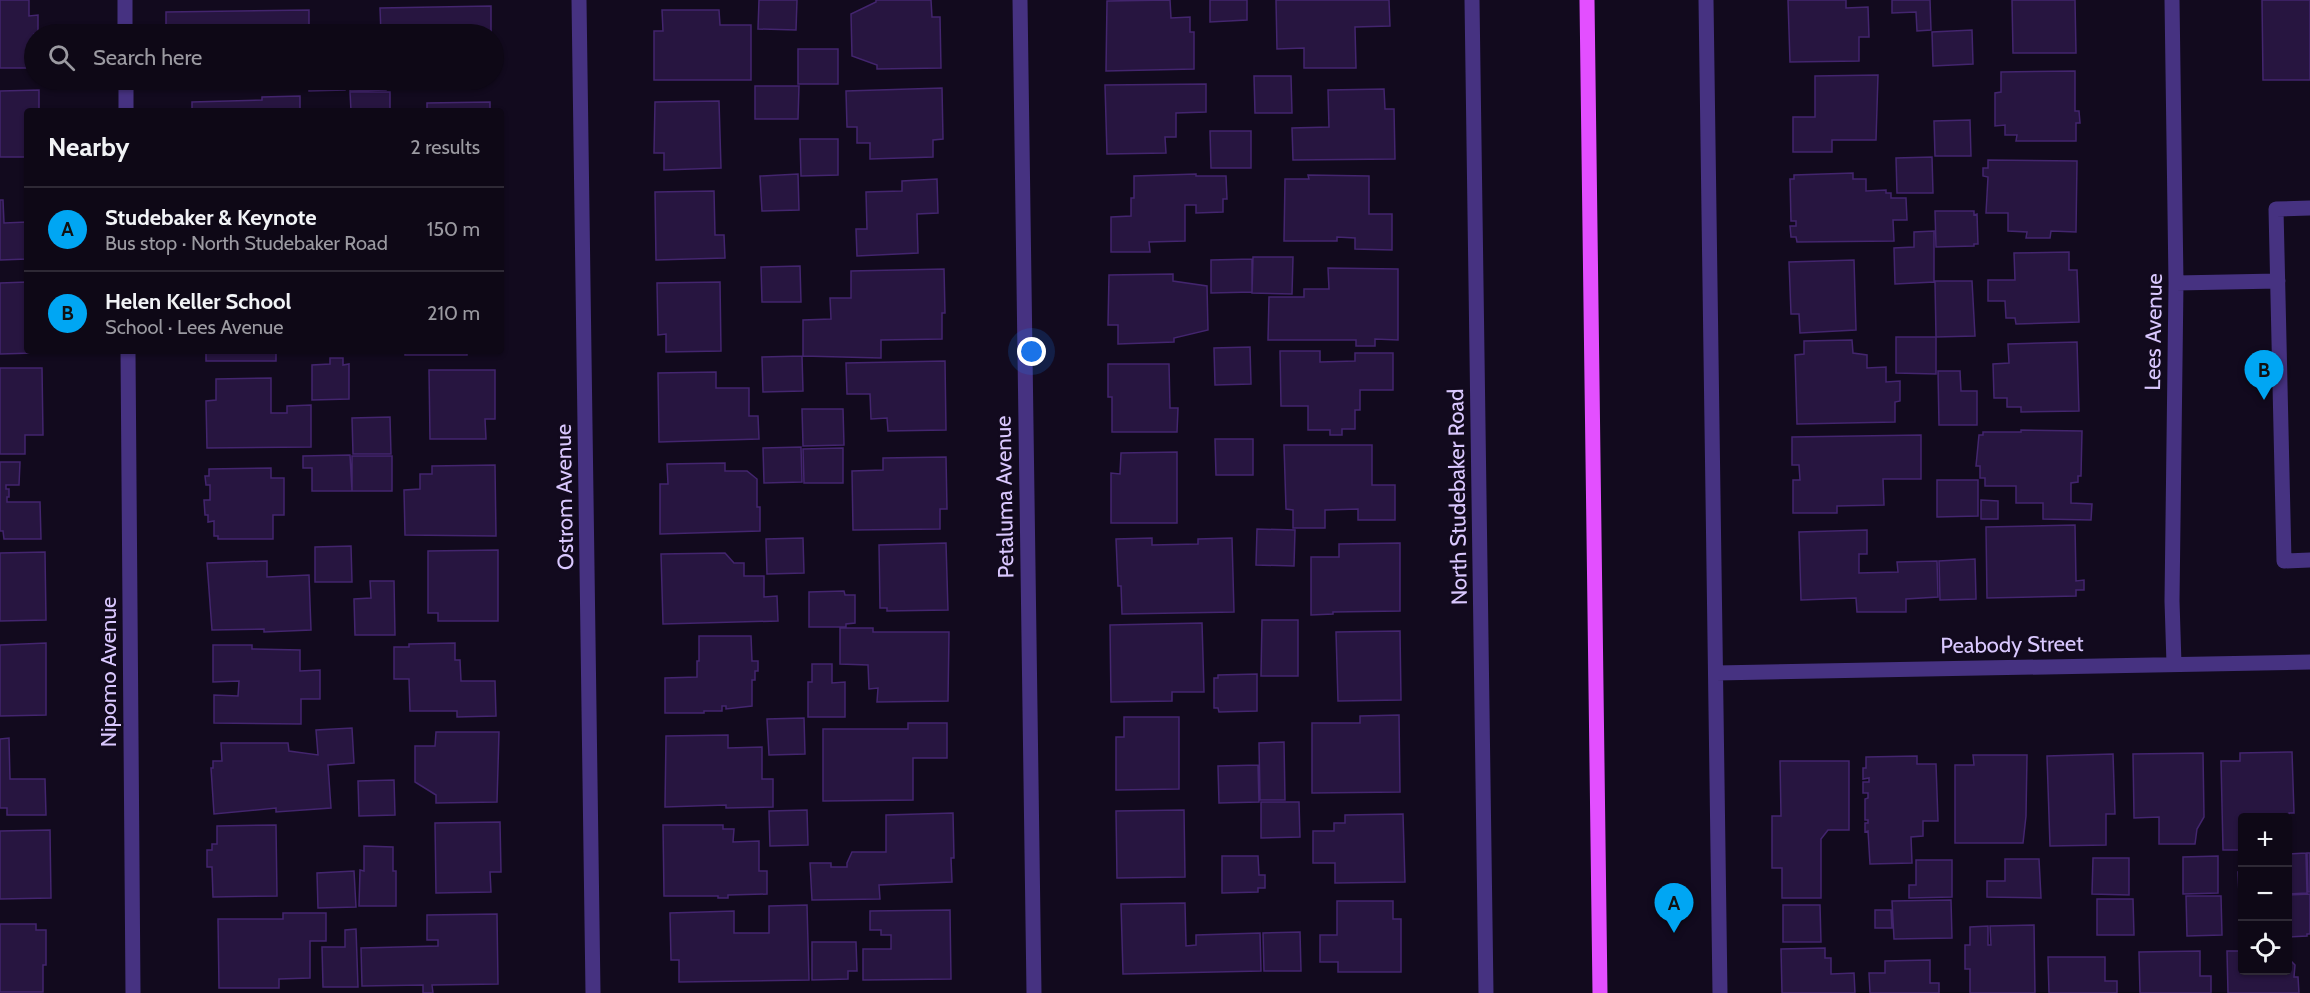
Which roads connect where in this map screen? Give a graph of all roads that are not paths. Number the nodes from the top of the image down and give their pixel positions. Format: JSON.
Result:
{"nodes":[{"id":1,"x":125,"y":0,"type":"edge"},
{"id":2,"x":579,"y":0,"type":"edge"},
{"id":3,"x":1020,"y":0,"type":"edge"},
{"id":4,"x":1472,"y":0,"type":"edge"},
{"id":5,"x":1587,"y":0,"type":"edge"},
{"id":6,"x":1706,"y":0,"type":"edge"},
{"id":7,"x":2172,"y":0,"type":"edge"},
{"id":8,"x":125,"y":24,"type":"edge"},
{"id":9,"x":126,"y":90,"type":"edge"},
{"id":10,"x":126,"y":108,"type":"edge"},
{"id":11,"x":2310,"y":208,"type":"edge"},
{"id":12,"x":2278,"y":281,"type":"junction"},
{"id":13,"x":2176,"y":284,"type":"junction"},
{"id":14,"x":128,"y":354,"type":"edge"},
{"id":15,"x":2310,"y":560,"type":"edge"},
{"id":16,"x":2310,"y":662,"type":"edge"},
{"id":17,"x":2174,"y":664,"type":"junction"},
{"id":18,"x":1716,"y":673,"type":"junction"},
{"id":19,"x":133,"y":993,"type":"edge"},
{"id":20,"x":593,"y":993,"type":"edge"},
{"id":21,"x":1034,"y":993,"type":"edge"},
{"id":22,"x":1486,"y":993,"type":"edge"},
{"id":23,"x":1600,"y":993,"type":"edge"},
{"id":24,"x":1720,"y":993,"type":"edge"}],
"edges":[{"from":1,"to":8,"type":"street"},
{"from":2,"to":20,"type":"street","name":"Ostrom Avenue"},
{"from":3,"to":21,"type":"street","name":"Petaluma Avenue"},
{"from":4,"to":22,"type":"street","name":"North Studebaker Road"},
{"from":5,"to":23,"type":"main road"},
{"from":6,"to":18,"type":"street"},
{"from":7,"to":13,"type":"street","name":"Lees Avenue"},
{"from":9,"to":10,"type":"street"},
{"from":11,"to":12,"type":"street"},
{"from":12,"to":13,"type":"street"},
{"from":12,"to":15,"type":"street"},
{"from":13,"to":17,"type":"street","name":"Lees Avenue"},
{"from":14,"to":19,"type":"street","name":"Nipomo Avenue"},
{"from":16,"to":17,"type":"street","name":"Peabody Street"},
{"from":17,"to":18,"type":"street","name":"Peabody Street"},
{"from":18,"to":24,"type":"street"}]}
